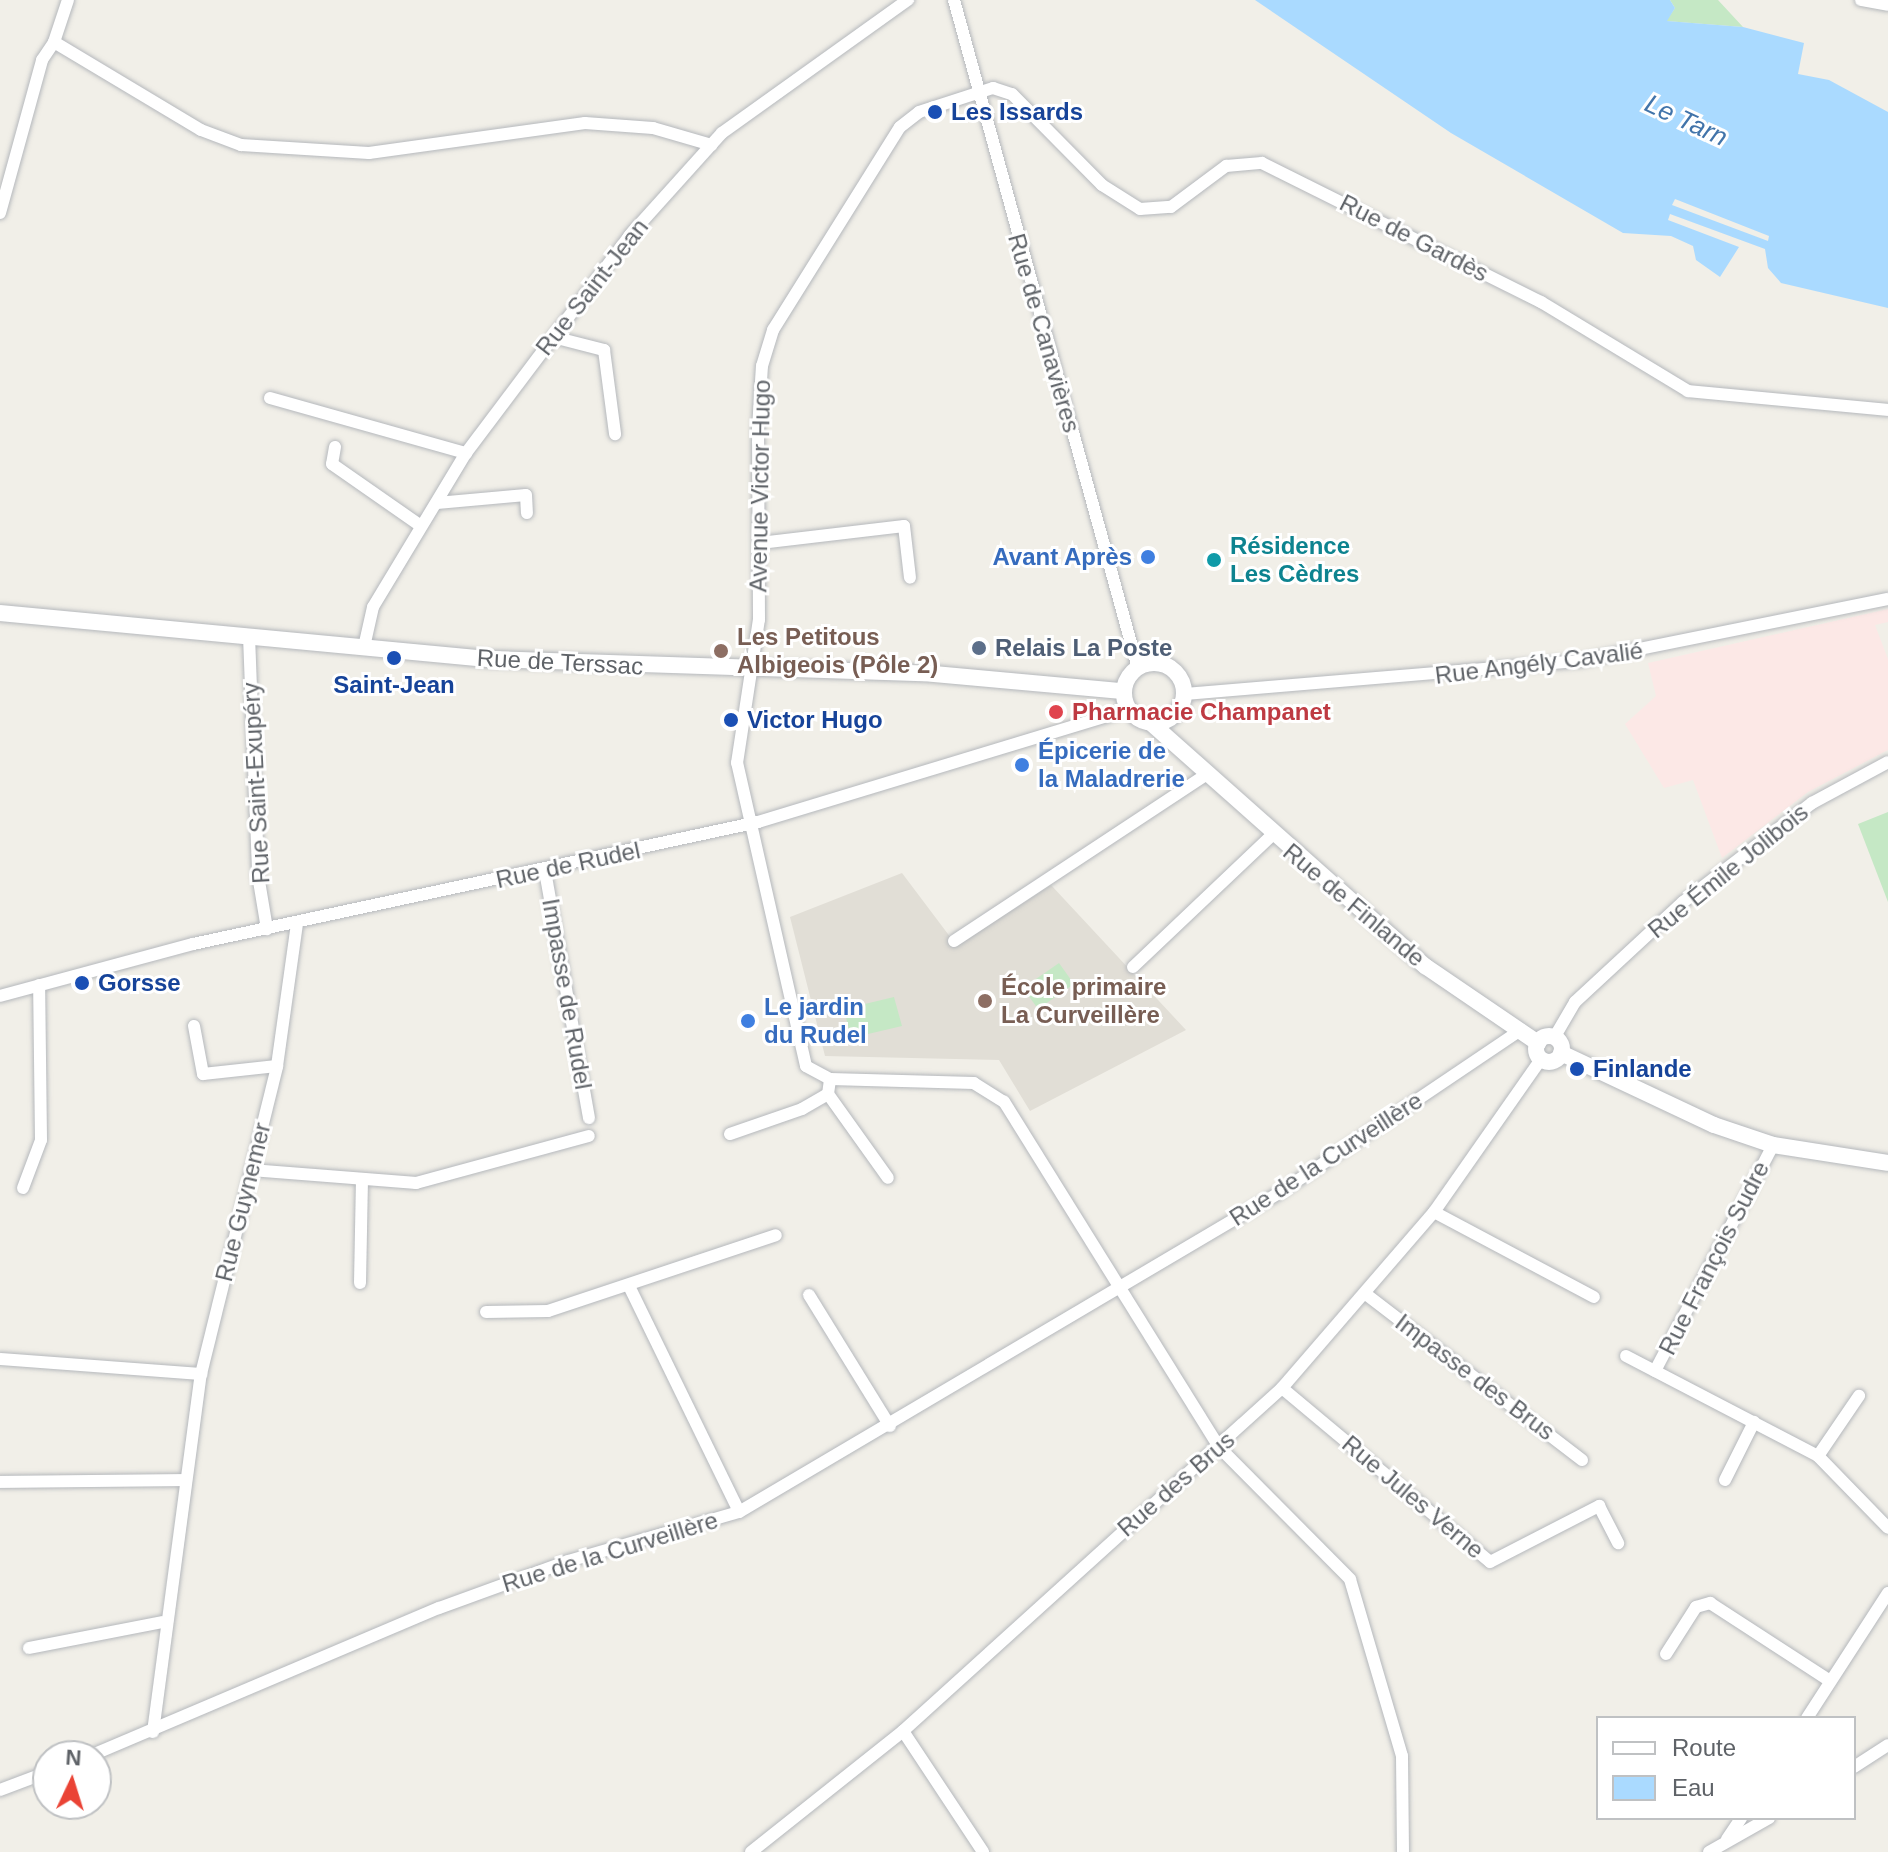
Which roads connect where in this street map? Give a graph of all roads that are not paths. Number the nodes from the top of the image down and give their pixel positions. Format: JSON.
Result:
{"nodes":[{"id":1,"x":68,"y":0,"type":"edge"},
{"id":2,"x":908,"y":0,"type":"edge"},
{"id":3,"x":954,"y":0,"type":"edge"},
{"id":4,"x":1861,"y":0,"type":"edge"},
{"id":5,"x":1888,"y":5,"type":"edge"},
{"id":6,"x":54,"y":42,"type":"junction"},
{"id":7,"x":979,"y":91,"type":"junction"},
{"id":8,"x":712,"y":145,"type":"junction"},
{"id":9,"x":5,"y":173,"type":"edge"},
{"id":10,"x":0,"y":213,"type":"edge"},
{"id":11,"x":553,"y":337,"type":"junction"},
{"id":12,"x":270,"y":398,"type":"dead end"},
{"id":13,"x":1888,"y":410,"type":"edge"},
{"id":14,"x":615,"y":434,"type":"dead end"},
{"id":15,"x":335,"y":447,"type":"dead end"},
{"id":16,"x":466,"y":453,"type":"junction"},
{"id":17,"x":437,"y":503,"type":"junction"},
{"id":18,"x":527,"y":513,"type":"dead end"},
{"id":19,"x":421,"y":526,"type":"junction"},
{"id":20,"x":760,"y":543,"type":"junction"},
{"id":21,"x":910,"y":578,"type":"dead end"},
{"id":22,"x":1888,"y":599,"type":"edge"},
{"id":23,"x":0,"y":613,"type":"edge"},
{"id":24,"x":249,"y":636,"type":"junction"},
{"id":25,"x":364,"y":647,"type":"junction"},
{"id":26,"x":1137,"y":665,"type":"junction"},
{"id":27,"x":754,"y":669,"type":"junction"},
{"id":28,"x":1122,"y":691,"type":"junction"},
{"id":29,"x":1185,"y":694,"type":"junction"},
{"id":30,"x":1130,"y":709,"type":"junction"},
{"id":31,"x":1179,"y":713,"type":"junction"},
{"id":32,"x":1150,"y":722,"type":"junction"},
{"id":33,"x":1183,"y":751,"type":"junction"},
{"id":34,"x":1888,"y":762,"type":"edge"},
{"id":35,"x":1204,"y":776,"type":"junction"},
{"id":36,"x":747,"y":830,"type":"junction"},
{"id":37,"x":1272,"y":835,"type":"junction"},
{"id":38,"x":545,"y":871,"type":"junction"},
{"id":39,"x":297,"y":923,"type":"junction"},
{"id":40,"x":267,"y":929,"type":"junction"},
{"id":41,"x":954,"y":941,"type":"dead end"},
{"id":42,"x":1133,"y":967,"type":"dead end"},
{"id":43,"x":39,"y":985,"type":"junction"},
{"id":44,"x":0,"y":996,"type":"edge"},
{"id":45,"x":194,"y":1026,"type":"dead end"},
{"id":46,"x":1521,"y":1030,"type":"junction"},
{"id":47,"x":1549,"y":1048,"type":"junction"},
{"id":48,"x":277,"y":1066,"type":"junction"},
{"id":49,"x":830,"y":1079,"type":"junction"},
{"id":50,"x":828,"y":1094,"type":"junction"},
{"id":51,"x":589,"y":1118,"type":"dead end"},
{"id":52,"x":730,"y":1134,"type":"dead end"},
{"id":53,"x":589,"y":1136,"type":"dead end"},
{"id":54,"x":1773,"y":1145,"type":"junction"},
{"id":55,"x":1888,"y":1163,"type":"edge"},
{"id":56,"x":251,"y":1170,"type":"junction"},
{"id":57,"x":888,"y":1178,"type":"dead end"},
{"id":58,"x":362,"y":1179,"type":"junction"},
{"id":59,"x":23,"y":1188,"type":"dead end"},
{"id":60,"x":1434,"y":1212,"type":"junction"},
{"id":61,"x":776,"y":1235,"type":"dead end"},
{"id":62,"x":360,"y":1283,"type":"dead end"},
{"id":63,"x":629,"y":1286,"type":"junction"},
{"id":64,"x":1120,"y":1286,"type":"junction"},
{"id":65,"x":809,"y":1295,"type":"dead end"},
{"id":66,"x":1367,"y":1295,"type":"junction"},
{"id":67,"x":1594,"y":1297,"type":"dead end"},
{"id":68,"x":486,"y":1312,"type":"dead end"},
{"id":69,"x":1626,"y":1356,"type":"dead end"},
{"id":70,"x":0,"y":1359,"type":"edge"},
{"id":71,"x":1655,"y":1371,"type":"junction"},
{"id":72,"x":201,"y":1374,"type":"junction"},
{"id":73,"x":1282,"y":1388,"type":"junction"},
{"id":74,"x":1859,"y":1396,"type":"dead end"},
{"id":75,"x":1754,"y":1422,"type":"junction"},
{"id":76,"x":890,"y":1426,"type":"junction"},
{"id":77,"x":1219,"y":1447,"type":"junction"},
{"id":78,"x":1818,"y":1456,"type":"junction"},
{"id":79,"x":1582,"y":1460,"type":"dead end"},
{"id":80,"x":183,"y":1480,"type":"junction"},
{"id":81,"x":1725,"y":1480,"type":"dead end"},
{"id":82,"x":0,"y":1482,"type":"edge"},
{"id":83,"x":739,"y":1512,"type":"junction"},
{"id":84,"x":1888,"y":1528,"type":"edge"},
{"id":85,"x":1618,"y":1543,"type":"dead end"},
{"id":86,"x":1888,"y":1593,"type":"edge"},
{"id":87,"x":163,"y":1622,"type":"junction"},
{"id":88,"x":29,"y":1648,"type":"dead end"},
{"id":89,"x":1666,"y":1654,"type":"dead end"},
{"id":90,"x":1830,"y":1681,"type":"junction"},
{"id":91,"x":1808,"y":1716,"type":"edge"},
{"id":92,"x":903,"y":1731,"type":"junction"},
{"id":93,"x":153,"y":1732,"type":"junction"},
{"id":94,"x":1888,"y":1745,"type":"edge"},
{"id":95,"x":112,"y":1748,"type":"edge"},
{"id":96,"x":1856,"y":1766,"type":"edge"},
{"id":97,"x":32,"y":1778,"type":"edge"},
{"id":98,"x":0,"y":1790,"type":"edge"},
{"id":99,"x":1740,"y":1820,"type":"edge"},
{"id":100,"x":1765,"y":1820,"type":"edge"},
{"id":101,"x":1726,"y":1840,"type":"junction"},
{"id":102,"x":751,"y":1852,"type":"edge"},
{"id":103,"x":983,"y":1852,"type":"edge"},
{"id":104,"x":1403,"y":1852,"type":"edge"},
{"id":105,"x":1709,"y":1852,"type":"edge"}],
"edges":[{"from":1,"to":6,"type":"street"},
{"from":2,"to":8,"type":"street","name":"Rue Saint-Jean"},
{"from":3,"to":7,"type":"street","name":"Rue de Canavières"},
{"from":4,"to":5,"type":"street"},
{"from":6,"to":8,"type":"street"},
{"from":6,"to":9,"type":"street"},
{"from":7,"to":13,"type":"street","name":"Rue de Gardès"},
{"from":7,"to":20,"type":"street","name":"Avenue Victor Hugo"},
{"from":7,"to":26,"type":"street","name":"Rue de Canavières"},
{"from":8,"to":11,"type":"street","name":"Rue Saint-Jean"},
{"from":9,"to":10,"type":"street"},
{"from":11,"to":14,"type":"street"},
{"from":11,"to":16,"type":"street","name":"Rue Saint-Jean"},
{"from":12,"to":16,"type":"street"},
{"from":15,"to":19,"type":"street"},
{"from":16,"to":17,"type":"street","name":"Rue Saint-Jean"},
{"from":17,"to":18,"type":"street"},
{"from":17,"to":19,"type":"street","name":"Rue Saint-Jean"},
{"from":19,"to":25,"type":"street","name":"Rue Saint-Jean"},
{"from":20,"to":21,"type":"street"},
{"from":20,"to":27,"type":"street","name":"Avenue Victor Hugo"},
{"from":22,"to":29,"type":"street","name":"Rue Angély Cavalié"},
{"from":23,"to":24,"type":"street","name":"Rue de Terssac"},
{"from":24,"to":25,"type":"street","name":"Rue de Terssac"},
{"from":24,"to":40,"type":"street","name":"Rue Saint-Exupéry"},
{"from":25,"to":27,"type":"street","name":"Rue de Terssac"},
{"from":26,"to":28,"type":"street"},
{"from":26,"to":29,"type":"street"},
{"from":27,"to":28,"type":"street","name":"Rue de Terssac"},
{"from":27,"to":36,"type":"street","name":"Avenue Victor Hugo"},
{"from":28,"to":30,"type":"street"},
{"from":29,"to":31,"type":"street"},
{"from":30,"to":32,"type":"street"},
{"from":30,"to":36,"type":"street","name":"Rue de Rudel"},
{"from":31,"to":32,"type":"street"},
{"from":31,"to":33,"type":"street"},
{"from":32,"to":33,"type":"street","name":"Rue de Finlande"},
{"from":33,"to":35,"type":"street","name":"Rue de Finlande"},
{"from":34,"to":47,"type":"street","name":"Rue Émile Jolibois"},
{"from":35,"to":37,"type":"street","name":"Rue de Finlande"},
{"from":35,"to":41,"type":"street"},
{"from":36,"to":38,"type":"street","name":"Rue de Rudel"},
{"from":36,"to":49,"type":"street","name":"Avenue Victor Hugo"},
{"from":37,"to":42,"type":"street"},
{"from":37,"to":46,"type":"street","name":"Rue de Finlande"},
{"from":38,"to":39,"type":"street","name":"Rue de Rudel"},
{"from":38,"to":51,"type":"street","name":"Impasse de Rudel"},
{"from":39,"to":40,"type":"street","name":"Rue de Rudel"},
{"from":39,"to":48,"type":"street","name":"Rue Guynemer"},
{"from":40,"to":43,"type":"street","name":"Rue de Rudel"},
{"from":43,"to":44,"type":"street","name":"Rue de Rudel"},
{"from":43,"to":59,"type":"street"},
{"from":45,"to":48,"type":"street"},
{"from":46,"to":47,"type":"street","name":"Rue de Finlande"},
{"from":46,"to":64,"type":"street","name":"Rue de la Curveillère"},
{"from":47,"to":54,"type":"street","name":"Rue de Finlande"},
{"from":47,"to":60,"type":"street","name":"Rue des Brus"},
{"from":48,"to":56,"type":"street","name":"Rue Guynemer"},
{"from":49,"to":50,"type":"street"},
{"from":49,"to":64,"type":"street"},
{"from":50,"to":52,"type":"street"},
{"from":50,"to":57,"type":"street"},
{"from":53,"to":58,"type":"street"},
{"from":54,"to":55,"type":"street","name":"Rue de Finlande"},
{"from":54,"to":71,"type":"street","name":"Rue François Sudre"},
{"from":56,"to":58,"type":"street"},
{"from":56,"to":72,"type":"street","name":"Rue Guynemer"},
{"from":58,"to":62,"type":"street"},
{"from":60,"to":66,"type":"street","name":"Rue des Brus"},
{"from":60,"to":67,"type":"street"},
{"from":61,"to":63,"type":"street"},
{"from":63,"to":68,"type":"street"},
{"from":63,"to":83,"type":"street"},
{"from":64,"to":76,"type":"street","name":"Rue de la Curveillère"},
{"from":64,"to":77,"type":"street"},
{"from":65,"to":76,"type":"street"},
{"from":66,"to":73,"type":"street","name":"Rue des Brus"},
{"from":66,"to":79,"type":"street","name":"Impasse des Brus"},
{"from":69,"to":71,"type":"street"},
{"from":70,"to":72,"type":"street"},
{"from":71,"to":75,"type":"street"},
{"from":72,"to":80,"type":"street","name":"Rue Guynemer"},
{"from":73,"to":77,"type":"street","name":"Rue des Brus"},
{"from":73,"to":85,"type":"street","name":"Rue Jules Verne"},
{"from":74,"to":78,"type":"street"},
{"from":75,"to":78,"type":"street"},
{"from":75,"to":81,"type":"street"},
{"from":76,"to":83,"type":"street","name":"Rue de la Curveillère"},
{"from":77,"to":92,"type":"street","name":"Rue des Brus"},
{"from":77,"to":104,"type":"street"},
{"from":78,"to":84,"type":"street"},
{"from":80,"to":82,"type":"street"},
{"from":80,"to":87,"type":"street","name":"Rue Guynemer"},
{"from":83,"to":93,"type":"street","name":"Rue de la Curveillère"},
{"from":86,"to":90,"type":"street"},
{"from":87,"to":88,"type":"street"},
{"from":87,"to":93,"type":"street","name":"Rue Guynemer"},
{"from":89,"to":90,"type":"street"},
{"from":90,"to":91,"type":"street"},
{"from":92,"to":102,"type":"street","name":"Rue des Brus"},
{"from":92,"to":103,"type":"street"},
{"from":93,"to":95,"type":"street","name":"Rue de la Curveillère"},
{"from":94,"to":96,"type":"street"},
{"from":97,"to":98,"type":"street"},
{"from":99,"to":101,"type":"street"},
{"from":100,"to":101,"type":"street"},
{"from":101,"to":105,"type":"street"}]}
